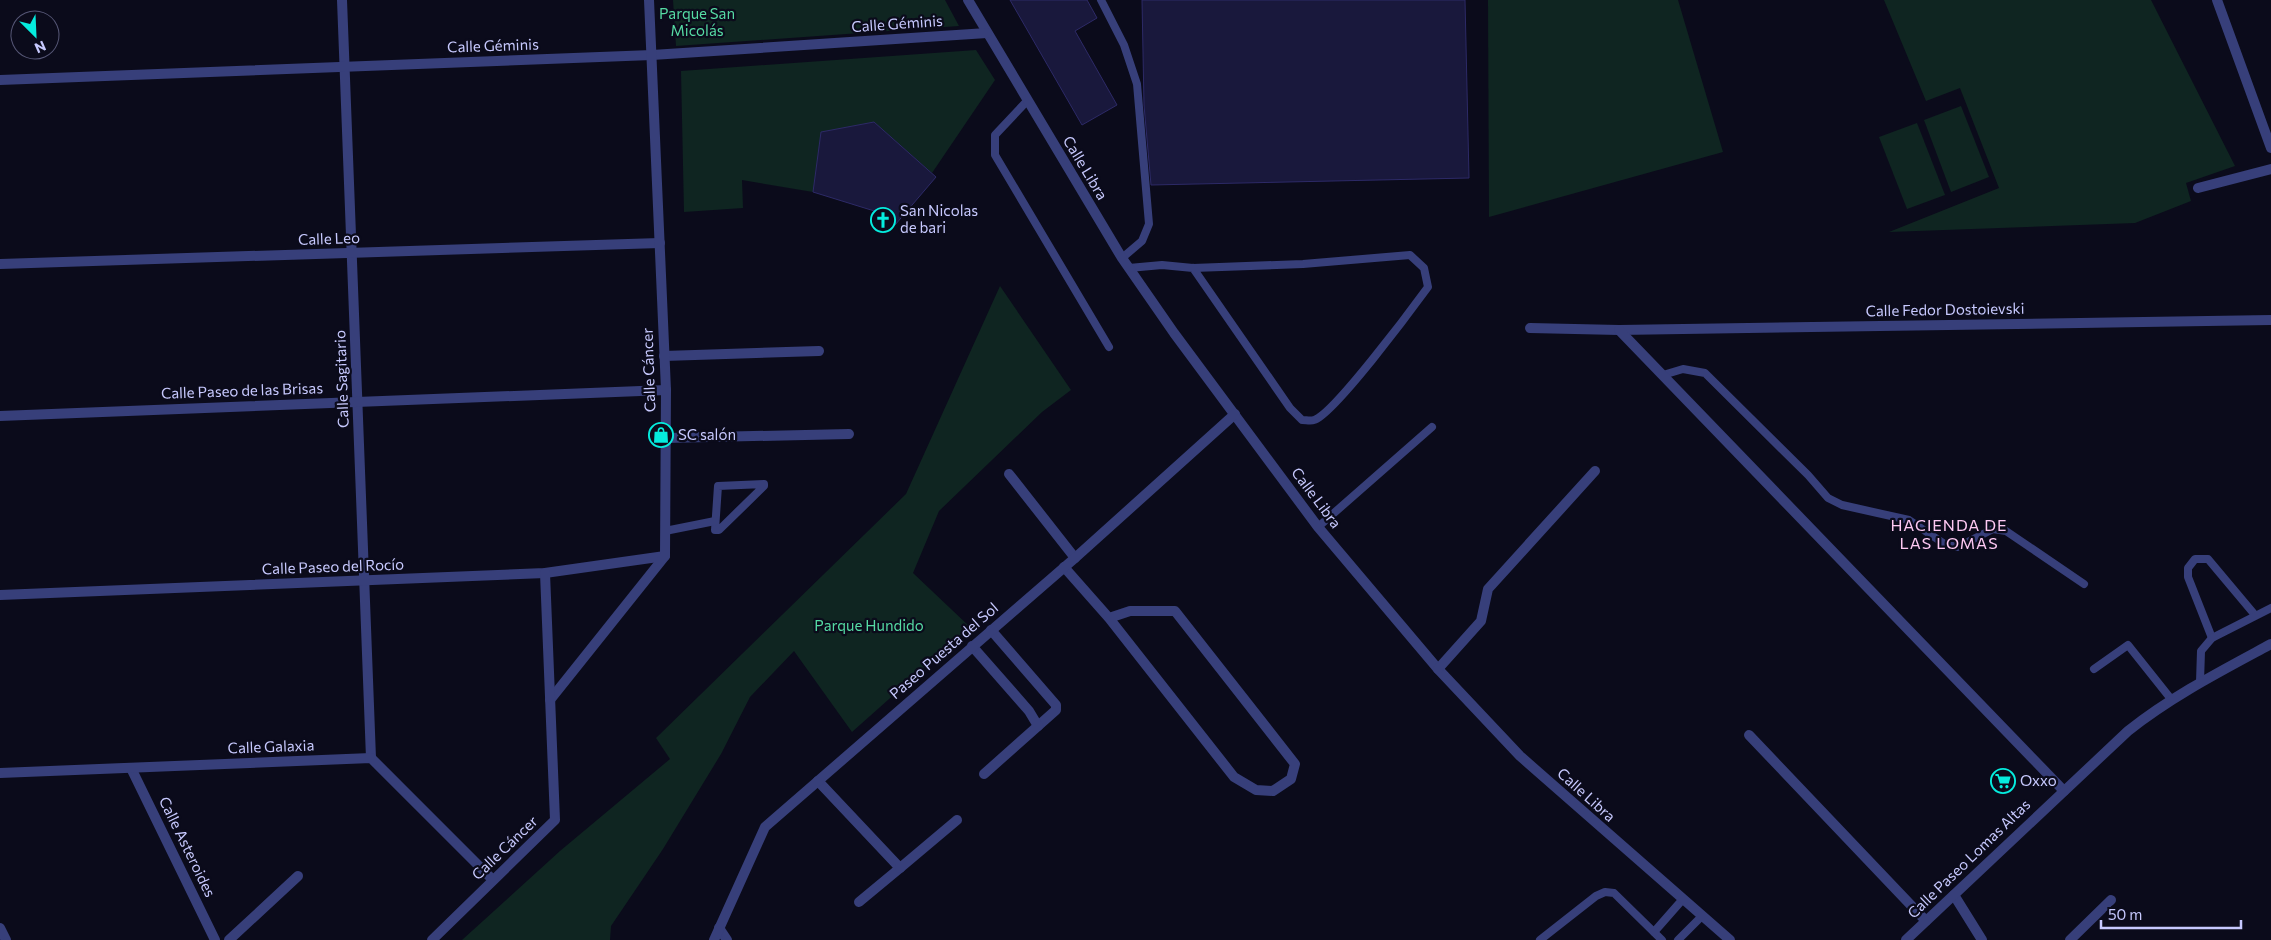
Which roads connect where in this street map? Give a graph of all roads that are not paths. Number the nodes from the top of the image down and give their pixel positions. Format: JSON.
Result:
{"nodes":[{"id":1,"x":342,"y":0,"type":"edge"},
{"id":2,"x":649,"y":0,"type":"edge"},
{"id":3,"x":968,"y":0,"type":"edge"},
{"id":4,"x":1101,"y":0,"type":"edge"},
{"id":5,"x":2217,"y":0,"type":"edge"},
{"id":6,"x":987,"y":33,"type":"junction"},
{"id":7,"x":652,"y":55,"type":"junction"},
{"id":8,"x":345,"y":67,"type":"junction"},
{"id":9,"x":0,"y":80,"type":"edge"},
{"id":10,"x":1027,"y":101,"type":"junction"},
{"id":11,"x":2271,"y":148,"type":"edge"},
{"id":12,"x":2271,"y":169,"type":"edge"},
{"id":13,"x":2198,"y":188,"type":"dead end"},
{"id":14,"x":660,"y":243,"type":"junction"},
{"id":15,"x":352,"y":253,"type":"junction"},
{"id":16,"x":1122,"y":258,"type":"junction"},
{"id":17,"x":0,"y":264,"type":"edge"},
{"id":18,"x":1129,"y":268,"type":"junction"},
{"id":19,"x":1193,"y":268,"type":"junction"},
{"id":20,"x":2271,"y":320,"type":"edge"},
{"id":21,"x":1530,"y":328,"type":"dead end"},
{"id":22,"x":1619,"y":330,"type":"junction"},
{"id":23,"x":1109,"y":348,"type":"dead end"},
{"id":24,"x":819,"y":351,"type":"dead end"},
{"id":25,"x":664,"y":356,"type":"junction"},
{"id":26,"x":1663,"y":375,"type":"junction"},
{"id":27,"x":666,"y":390,"type":"junction"},
{"id":28,"x":358,"y":402,"type":"junction"},
{"id":29,"x":1234,"y":414,"type":"junction"},
{"id":30,"x":0,"y":416,"type":"edge"},
{"id":31,"x":1432,"y":427,"type":"dead end"},
{"id":32,"x":849,"y":434,"type":"dead end"},
{"id":33,"x":666,"y":438,"type":"junction"},
{"id":34,"x":1595,"y":471,"type":"dead end"},
{"id":35,"x":1009,"y":474,"type":"dead end"},
{"id":36,"x":715,"y":520,"type":"junction"},
{"id":37,"x":1318,"y":528,"type":"junction"},
{"id":38,"x":665,"y":531,"type":"junction"},
{"id":39,"x":665,"y":556,"type":"junction"},
{"id":40,"x":1075,"y":558,"type":"junction"},
{"id":41,"x":1064,"y":567,"type":"junction"},
{"id":42,"x":545,"y":573,"type":"junction"},
{"id":43,"x":365,"y":580,"type":"junction"},
{"id":44,"x":2084,"y":584,"type":"dead end"},
{"id":45,"x":0,"y":595,"type":"edge"},
{"id":46,"x":2271,"y":608,"type":"edge"},
{"id":47,"x":2254,"y":616,"type":"junction"},
{"id":48,"x":1109,"y":618,"type":"junction"},
{"id":49,"x":991,"y":630,"type":"junction"},
{"id":50,"x":2212,"y":638,"type":"junction"},
{"id":51,"x":2271,"y":644,"type":"edge"},
{"id":52,"x":972,"y":646,"type":"junction"},
{"id":53,"x":2094,"y":668,"type":"dead end"},
{"id":54,"x":1438,"y":669,"type":"junction"},
{"id":55,"x":2200,"y":682,"type":"junction"},
{"id":56,"x":2170,"y":699,"type":"junction"},
{"id":57,"x":550,"y":700,"type":"junction"},
{"id":58,"x":1038,"y":726,"type":"junction"},
{"id":59,"x":1749,"y":734,"type":"dead end"},
{"id":60,"x":371,"y":758,"type":"junction"},
{"id":61,"x":131,"y":768,"type":"junction"},
{"id":62,"x":0,"y":773,"type":"edge"},
{"id":63,"x":984,"y":774,"type":"dead end"},
{"id":64,"x":818,"y":780,"type":"junction"},
{"id":65,"x":2064,"y":791,"type":"junction"},
{"id":66,"x":957,"y":820,"type":"dead end"},
{"id":67,"x":900,"y":868,"type":"junction"},
{"id":68,"x":298,"y":876,"type":"dead end"},
{"id":69,"x":493,"y":880,"type":"junction"},
{"id":70,"x":1954,"y":895,"type":"junction"},
{"id":71,"x":1683,"y":899,"type":"junction"},
{"id":72,"x":2111,"y":900,"type":"dead end"},
{"id":73,"x":859,"y":902,"type":"dead end"},
{"id":74,"x":1702,"y":916,"type":"junction"},
{"id":75,"x":1926,"y":921,"type":"junction"},
{"id":76,"x":0,"y":928,"type":"edge"},
{"id":77,"x":719,"y":928,"type":"junction"},
{"id":78,"x":1654,"y":932,"type":"junction"},
{"id":79,"x":6,"y":940,"type":"edge"},
{"id":80,"x":215,"y":940,"type":"edge"},
{"id":81,"x":229,"y":940,"type":"edge"},
{"id":82,"x":432,"y":940,"type":"edge"},
{"id":83,"x":714,"y":940,"type":"edge"},
{"id":84,"x":727,"y":940,"type":"edge"},
{"id":85,"x":1540,"y":940,"type":"edge"},
{"id":86,"x":1662,"y":940,"type":"edge"},
{"id":87,"x":1678,"y":940,"type":"edge"},
{"id":88,"x":1730,"y":940,"type":"edge"},
{"id":89,"x":1906,"y":940,"type":"edge"},
{"id":90,"x":1982,"y":940,"type":"edge"},
{"id":91,"x":2070,"y":940,"type":"edge"}],
"edges":[{"from":1,"to":8,"type":"street","name":"Calle Sagitario"},
{"from":2,"to":7,"type":"street","name":"Calle Cáncer"},
{"from":3,"to":6,"type":"street","name":"Calle Libra"},
{"from":4,"to":16,"type":"lane"},
{"from":5,"to":11,"type":"street"},
{"from":6,"to":7,"type":"street","name":"Calle Géminis"},
{"from":6,"to":10,"type":"street","name":"Calle Libra"},
{"from":7,"to":8,"type":"street","name":"Calle Géminis"},
{"from":7,"to":14,"type":"street","name":"Calle Cáncer"},
{"from":8,"to":9,"type":"street","name":"Calle Géminis"},
{"from":8,"to":15,"type":"street","name":"Calle Sagitario"},
{"from":10,"to":16,"type":"street","name":"Calle Libra"},
{"from":10,"to":23,"type":"lane"},
{"from":12,"to":13,"type":"street"},
{"from":14,"to":15,"type":"street","name":"Calle Leo"},
{"from":14,"to":25,"type":"street","name":"Calle Cáncer"},
{"from":15,"to":17,"type":"street","name":"Calle Leo"},
{"from":15,"to":28,"type":"street","name":"Calle Sagitario"},
{"from":16,"to":18,"type":"street","name":"Calle Libra"},
{"from":18,"to":19,"type":"lane"},
{"from":18,"to":29,"type":"street","name":"Calle Libra"},
{"from":19,"to":19,"type":"lane"},
{"from":20,"to":22,"type":"street","name":"Calle Fedor Dostoievski"},
{"from":21,"to":22,"type":"street","name":"Calle Fedor Dostoievski"},
{"from":22,"to":26,"type":"street"},
{"from":24,"to":25,"type":"street"},
{"from":25,"to":27,"type":"street","name":"Calle Cáncer"},
{"from":26,"to":44,"type":"lane"},
{"from":26,"to":65,"type":"street"},
{"from":27,"to":28,"type":"street","name":"Calle Paseo de las Brisas"},
{"from":27,"to":33,"type":"street","name":"Calle Cáncer"},
{"from":28,"to":30,"type":"street","name":"Calle Paseo de las Brisas"},
{"from":28,"to":43,"type":"street","name":"Calle Sagitario"},
{"from":29,"to":37,"type":"street","name":"Calle Libra"},
{"from":29,"to":40,"type":"street","name":"Paseo Puesta del Sol"},
{"from":31,"to":37,"type":"lane"},
{"from":32,"to":33,"type":"street"},
{"from":33,"to":38,"type":"street","name":"Calle Cáncer"},
{"from":34,"to":54,"type":"street"},
{"from":35,"to":40,"type":"street"},
{"from":36,"to":36,"type":"lane"},
{"from":36,"to":38,"type":"lane"},
{"from":37,"to":54,"type":"street","name":"Calle Libra"},
{"from":38,"to":39,"type":"street","name":"Calle Cáncer"},
{"from":39,"to":42,"type":"street","name":"Calle Paseo del Rocío"},
{"from":39,"to":57,"type":"street"},
{"from":40,"to":41,"type":"street","name":"Paseo Puesta del Sol"},
{"from":41,"to":48,"type":"street"},
{"from":41,"to":49,"type":"street","name":"Paseo Puesta del Sol"},
{"from":42,"to":43,"type":"street","name":"Calle Paseo del Rocío"},
{"from":42,"to":57,"type":"street","name":"Calle Cáncer"},
{"from":43,"to":45,"type":"street","name":"Calle Paseo del Rocío"},
{"from":43,"to":60,"type":"street","name":"Calle Sagitario"},
{"from":46,"to":47,"type":"lane"},
{"from":47,"to":50,"type":"lane"},
{"from":47,"to":50,"type":"lane"},
{"from":48,"to":48,"type":"street"},
{"from":49,"to":52,"type":"street","name":"Paseo Puesta del Sol"},
{"from":49,"to":58,"type":"street"},
{"from":50,"to":55,"type":"lane"},
{"from":51,"to":55,"type":"street","name":"Calle Paseo Lomas Altas"},
{"from":52,"to":58,"type":"street"},
{"from":52,"to":64,"type":"street","name":"Paseo Puesta del Sol"},
{"from":53,"to":56,"type":"lane"},
{"from":54,"to":71,"type":"street","name":"Calle Libra"},
{"from":55,"to":56,"type":"street","name":"Calle Paseo Lomas Altas"},
{"from":56,"to":65,"type":"street","name":"Calle Paseo Lomas Altas"},
{"from":57,"to":69,"type":"street","name":"Calle Cáncer"},
{"from":58,"to":63,"type":"street"},
{"from":59,"to":75,"type":"street"},
{"from":60,"to":61,"type":"street","name":"Calle Galaxia"},
{"from":60,"to":69,"type":"street"},
{"from":61,"to":62,"type":"street","name":"Calle Galaxia"},
{"from":61,"to":80,"type":"street","name":"Calle Asteroides"},
{"from":64,"to":67,"type":"street"},
{"from":64,"to":77,"type":"street","name":"Paseo Puesta del Sol"},
{"from":65,"to":70,"type":"street","name":"Calle Paseo Lomas Altas"},
{"from":66,"to":67,"type":"street"},
{"from":67,"to":73,"type":"street"},
{"from":68,"to":81,"type":"street"},
{"from":69,"to":82,"type":"street","name":"Calle Cáncer"},
{"from":70,"to":75,"type":"street","name":"Calle Paseo Lomas Altas"},
{"from":70,"to":90,"type":"street"},
{"from":71,"to":74,"type":"street","name":"Calle Libra"},
{"from":71,"to":78,"type":"lane"},
{"from":72,"to":91,"type":"street"},
{"from":74,"to":87,"type":"lane"},
{"from":74,"to":88,"type":"street","name":"Calle Libra"},
{"from":75,"to":89,"type":"street","name":"Calle Paseo Lomas Altas"},
{"from":76,"to":79,"type":"street"},
{"from":77,"to":83,"type":"street","name":"Paseo Puesta del Sol"},
{"from":77,"to":84,"type":"street"},
{"from":78,"to":85,"type":"lane"},
{"from":78,"to":86,"type":"lane"}]}
